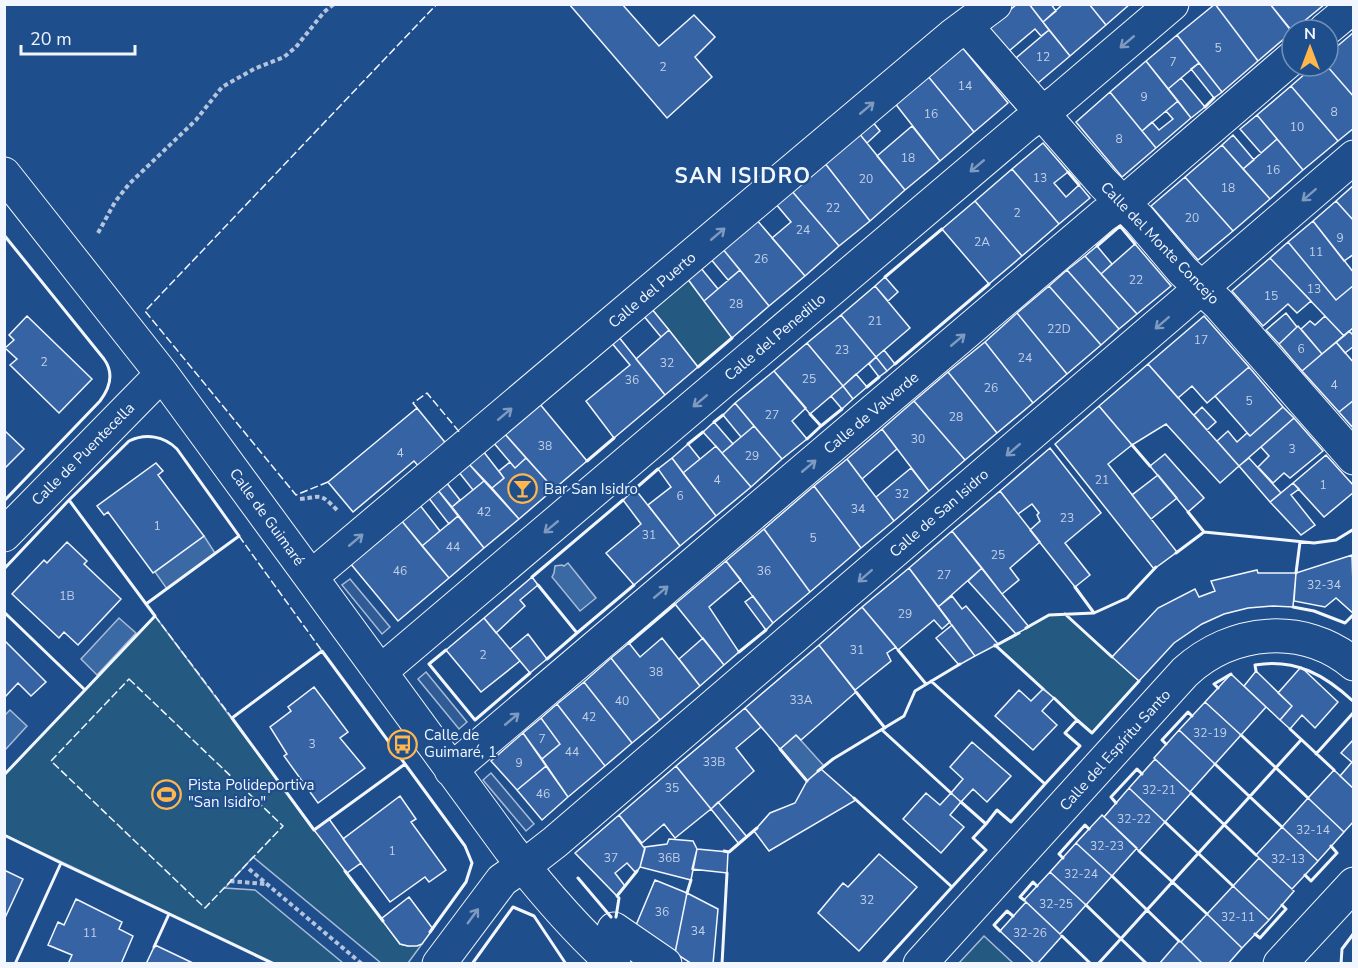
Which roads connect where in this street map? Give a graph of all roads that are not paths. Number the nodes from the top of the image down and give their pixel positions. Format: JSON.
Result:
{"nodes":[{"id":1,"x":995,"y":4,"type":"edge"},
{"id":2,"x":1172,"y":4,"type":"edge"},
{"id":3,"x":1353,"y":6,"type":"edge"},
{"id":4,"x":1339,"y":18,"type":"edge"},
{"id":5,"x":967,"y":27,"type":"junction"},
{"id":6,"x":1280,"y":68,"type":"edge"},
{"id":7,"x":1042,"y":113,"type":"junction"},
{"id":8,"x":1353,"y":157,"type":"edge"},
{"id":9,"x":4,"y":174,"type":"edge"},
{"id":10,"x":1123,"y":203,"type":"junction"},
{"id":11,"x":1202,"y":289,"type":"junction"},
{"id":12,"x":162,"y":374,"type":"junction"},
{"id":13,"x":1353,"y":458,"type":"edge"},
{"id":14,"x":4,"y":535,"type":"edge"},
{"id":15,"x":311,"y":577,"type":"junction"},
{"id":16,"x":1353,"y":664,"type":"edge"},
{"id":17,"x":380,"y":672,"type":"junction"},
{"id":18,"x":451,"y":770,"type":"junction"},
{"id":19,"x":522,"y":865,"type":"junction"},
{"id":20,"x":1353,"y":884,"type":"edge"},
{"id":21,"x":614,"y":929,"type":"dead end"},
{"id":22,"x":439,"y":963,"type":"edge"},
{"id":23,"x":614,"y":963,"type":"edge"},
{"id":24,"x":665,"y":963,"type":"edge"},
{"id":25,"x":920,"y":963,"type":"edge"},
{"id":26,"x":1280,"y":963,"type":"edge"}],
"edges":[{"from":1,"to":5,"type":"street","name":"Calle del Puerto"},
{"from":2,"to":7,"type":"street","name":"Calle del Penedillo","one_way":true},
{"from":3,"to":4,"type":"street"},
{"from":5,"to":7,"type":"street","name":"Calle del Monte Concejo"},
{"from":15,"to":5,"type":"street","name":"Calle del Puerto","one_way":true},
{"from":6,"to":10,"type":"street","name":"Calle de Valverde"},
{"from":7,"to":10,"type":"street","name":"Calle del Monte Concejo"},
{"from":7,"to":17,"type":"street","name":"Calle del Penedillo","one_way":true},
{"from":8,"to":11,"type":"street","name":"Calle de San Isidro","one_way":true},
{"from":9,"to":12,"type":"street","name":"Calle de Guimaré"},
{"from":10,"to":11,"type":"street","name":"Calle del Monte Concejo"},
{"from":18,"to":10,"type":"street","name":"Calle de Valverde","one_way":true},
{"from":11,"to":13,"type":"street","name":"Calle del Monte Concejo"},
{"from":11,"to":19,"type":"street","name":"Calle de San Isidro","one_way":true},
{"from":12,"to":14,"type":"street","name":"Calle de Puentecella"},
{"from":12,"to":15,"type":"street","name":"Calle de Guimaré"},
{"from":15,"to":17,"type":"street","name":"Calle de Guimaré"},
{"from":16,"to":25,"type":"street","name":"Calle del Espíritu Santo"},
{"from":17,"to":18,"type":"street","name":"Calle de Guimaré"},
{"from":18,"to":19,"type":"street","name":"Calle de Guimaré"},
{"from":22,"to":19,"type":"street","name":"Calle de San Isidro","one_way":true},
{"from":19,"to":23,"type":"street"},
{"from":20,"to":26,"type":"street"},
{"from":21,"to":24,"type":"street"}]}
